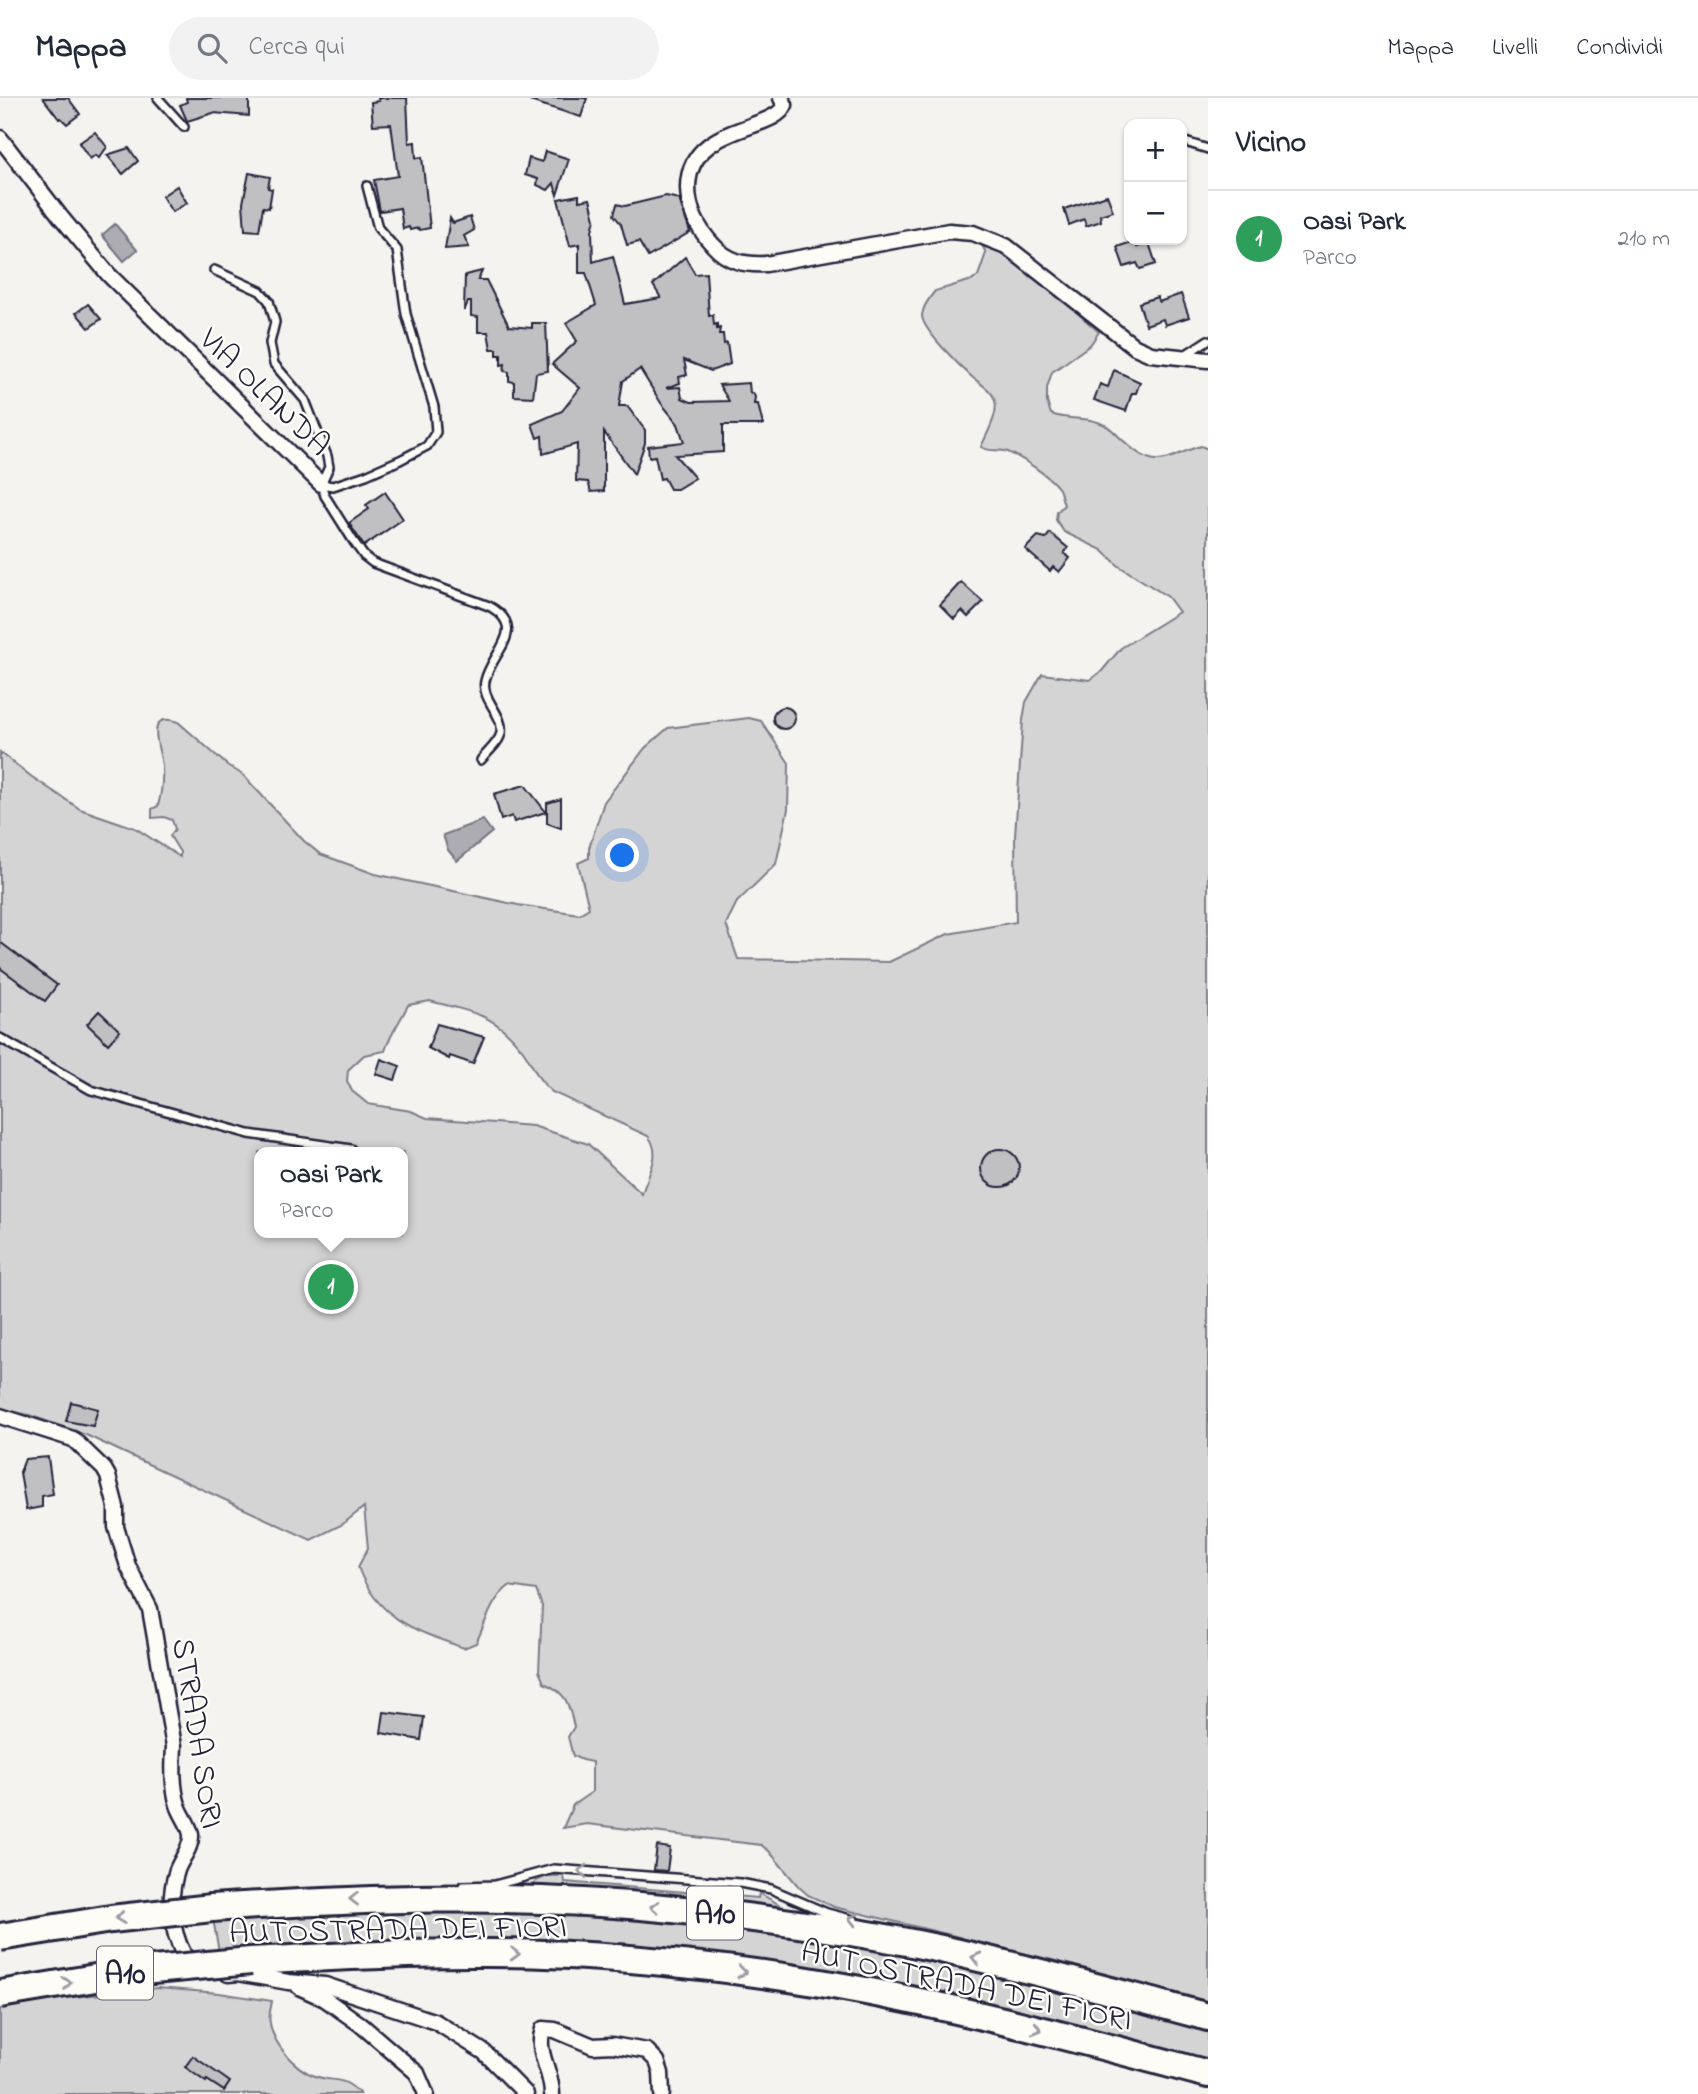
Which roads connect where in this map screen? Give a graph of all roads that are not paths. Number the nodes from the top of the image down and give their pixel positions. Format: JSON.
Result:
{"nodes":[{"id":1,"x":158,"y":98,"type":"edge"},
{"id":2,"x":781,"y":98,"type":"edge"},
{"id":3,"x":184,"y":127,"type":"dead end"},
{"id":4,"x":0,"y":138,"type":"edge"},
{"id":5,"x":1187,"y":143,"type":"edge"},
{"id":6,"x":1208,"y":149,"type":"edge"},
{"id":7,"x":367,"y":186,"type":"dead end"},
{"id":8,"x":214,"y":270,"type":"dead end"},
{"id":9,"x":1208,"y":340,"type":"edge"},
{"id":10,"x":1181,"y":358,"type":"junction"},
{"id":11,"x":1208,"y":360,"type":"edge"},
{"id":12,"x":321,"y":484,"type":"junction"},
{"id":13,"x":481,"y":760,"type":"dead end"},
{"id":14,"x":0,"y":1038,"type":"edge"},
{"id":15,"x":337,"y":1147,"type":"edge"},
{"id":16,"x":0,"y":1416,"type":"edge"},
{"id":17,"x":453,"y":1886,"type":"dead end"},
{"id":18,"x":435,"y":1889,"type":"dead end"},
{"id":19,"x":407,"y":1898,"type":"junction"},
{"id":20,"x":861,"y":1921,"type":"dead end"},
{"id":21,"x":879,"y":1927,"type":"dead end"},
{"id":22,"x":0,"y":1937,"type":"edge"},
{"id":23,"x":941,"y":1949,"type":"junction"},
{"id":24,"x":288,"y":1982,"type":"junction"},
{"id":25,"x":0,"y":1994,"type":"edge"},
{"id":26,"x":1208,"y":2017,"type":"edge"},
{"id":27,"x":1208,"y":2074,"type":"edge"},
{"id":28,"x":426,"y":2094,"type":"edge"},
{"id":29,"x":526,"y":2094,"type":"edge"},
{"id":30,"x":552,"y":2094,"type":"edge"},
{"id":31,"x":662,"y":2094,"type":"edge"}],
"edges":[{"from":1,"to":3,"type":"lane"},
{"from":2,"to":10,"type":"street"},
{"from":4,"to":12,"type":"street","name":"VIA OLANDA"},
{"from":5,"to":6,"type":"lane"},
{"from":7,"to":12,"type":"lane","name":"VIA OLANDA"},
{"from":8,"to":12,"type":"lane"},
{"from":9,"to":10,"type":"lane"},
{"from":10,"to":11,"type":"street"},
{"from":12,"to":13,"type":"lane"},
{"from":14,"to":15,"type":"lane"},
{"from":16,"to":24,"type":"street","name":"STRADA SORI"},
{"from":20,"to":17,"type":"lane","one_way":true},
{"from":18,"to":19,"type":"lane"},
{"from":19,"to":22,"type":"highway","name":"AUTOSTRADA DEI FIORI","number":"A10","one_way":true,"bridge":true},
{"from":23,"to":19,"type":"highway","name":"AUTOSTRADA DEI FIORI","number":"A10","one_way":true},
{"from":21,"to":23,"type":"lane"},
{"from":26,"to":23,"type":"highway","name":"AUTOSTRADA DEI FIORI","number":"A10","one_way":true},
{"from":24,"to":28,"type":"street"},
{"from":24,"to":29,"type":"street","name":"STRADA SORI"},
{"from":25,"to":27,"type":"highway","name":"AUTOSTRADA DEI FIORI","number":"A10","one_way":true,"bridge":true},
{"from":30,"to":31,"type":"street"}]}
